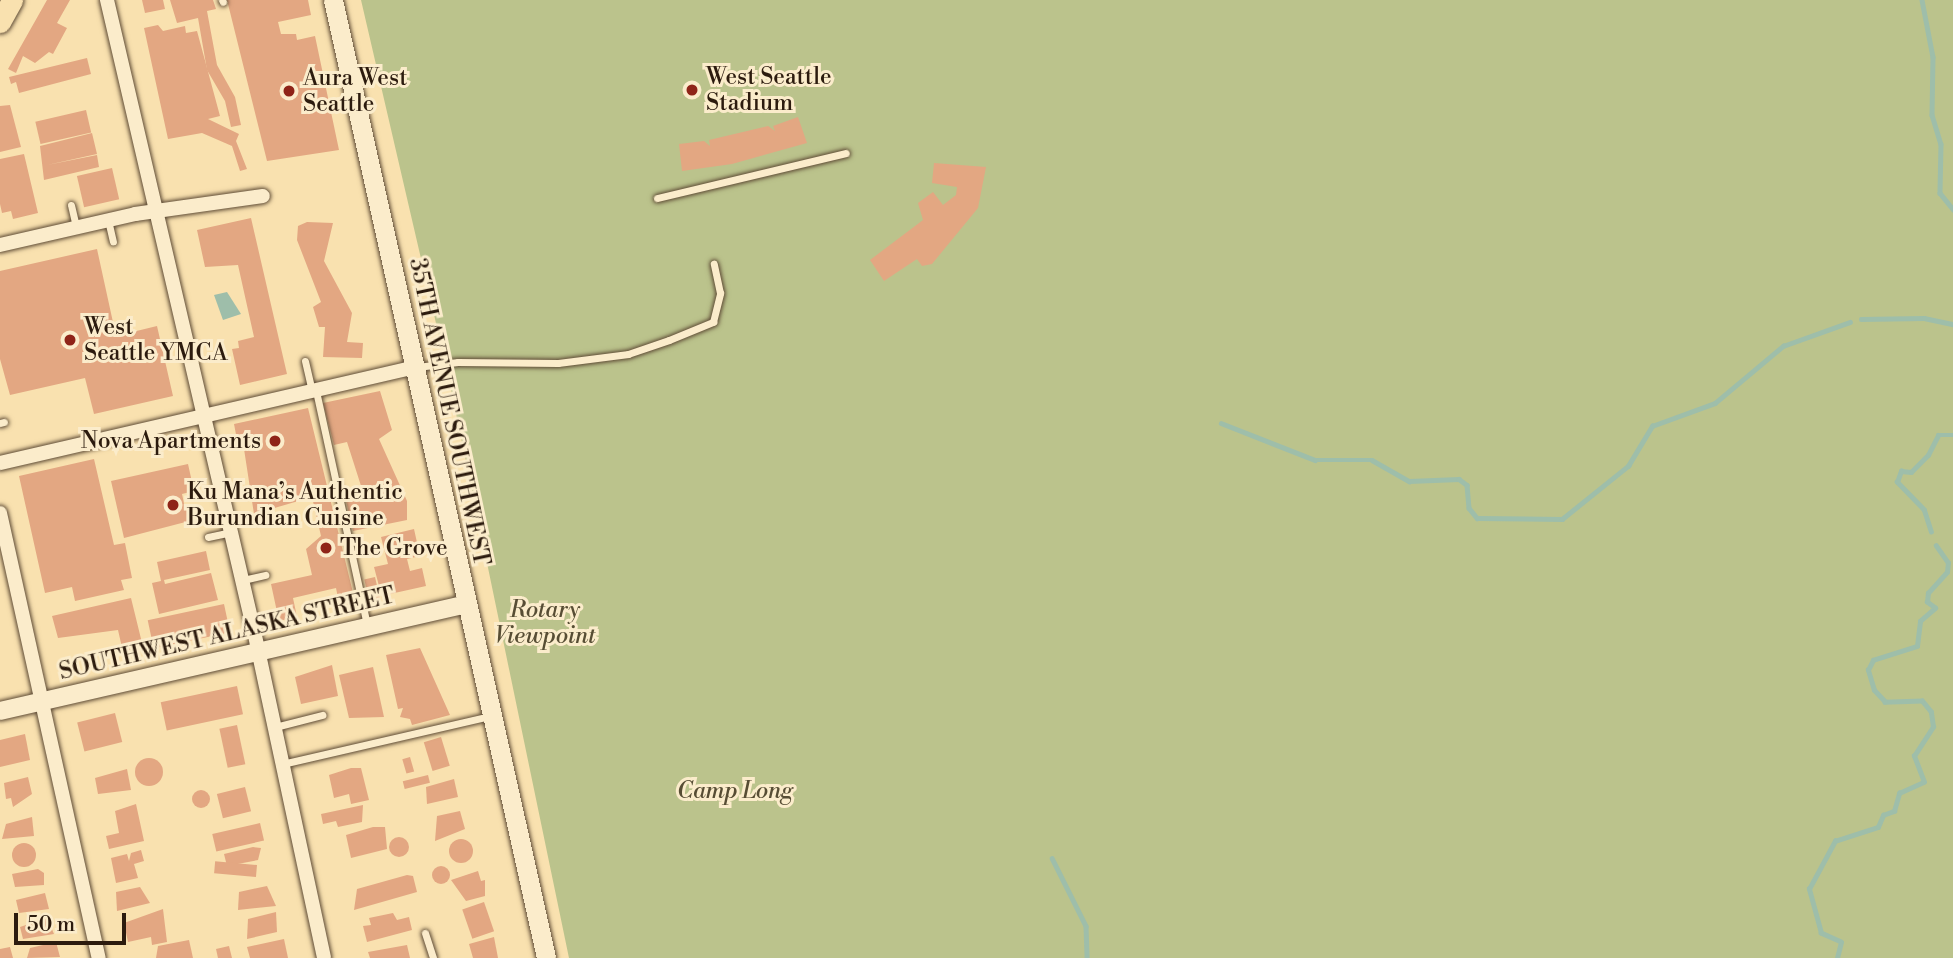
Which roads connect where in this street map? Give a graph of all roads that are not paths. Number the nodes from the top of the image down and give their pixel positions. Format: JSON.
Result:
{"nodes":[{"id":1,"x":12,"y":0,"type":"edge"},
{"id":2,"x":107,"y":0,"type":"edge"},
{"id":3,"x":333,"y":0,"type":"edge"},
{"id":4,"x":0,"y":22,"type":"edge"},
{"id":5,"x":846,"y":153,"type":"dead end"},
{"id":6,"x":263,"y":196,"type":"dead end"},
{"id":7,"x":657,"y":198,"type":"dead end"},
{"id":8,"x":71,"y":205,"type":"dead end"},
{"id":9,"x":157,"y":213,"type":"junction"},
{"id":10,"x":108,"y":220,"type":"junction"},
{"id":11,"x":76,"y":227,"type":"junction"},
{"id":12,"x":4,"y":241,"type":"edge"},
{"id":13,"x":113,"y":241,"type":"dead end"},
{"id":14,"x":714,"y":264,"type":"dead end"},
{"id":15,"x":305,"y":361,"type":"dead end"},
{"id":16,"x":413,"y":368,"type":"junction"},
{"id":17,"x":314,"y":391,"type":"junction"},
{"id":18,"x":205,"y":416,"type":"junction"},
{"id":19,"x":0,"y":463,"type":"edge"},
{"id":20,"x":0,"y":513,"type":"edge"},
{"id":21,"x":232,"y":532,"type":"junction"},
{"id":22,"x":208,"y":537,"type":"dead end"},
{"id":23,"x":265,"y":575,"type":"dead end"},
{"id":24,"x":243,"y":580,"type":"junction"},
{"id":25,"x":466,"y":604,"type":"junction"},
{"id":26,"x":368,"y":626,"type":"junction"},
{"id":27,"x":259,"y":652,"type":"junction"},
{"id":28,"x":44,"y":701,"type":"junction"},
{"id":29,"x":0,"y":711,"type":"edge"},
{"id":30,"x":322,"y":715,"type":"dead end"},
{"id":31,"x":491,"y":716,"type":"junction"},
{"id":32,"x":275,"y":727,"type":"junction"},
{"id":33,"x":282,"y":764,"type":"junction"},
{"id":34,"x":425,"y":933,"type":"dead end"},
{"id":35,"x":99,"y":958,"type":"edge"},
{"id":36,"x":324,"y":958,"type":"edge"},
{"id":37,"x":433,"y":958,"type":"edge"},
{"id":38,"x":546,"y":958,"type":"edge"}],
"edges":[{"from":1,"to":4,"type":"main road"},
{"from":2,"to":9,"type":"street"},
{"from":3,"to":16,"type":"main road","name":"35TH AVENUE SOUTHWEST"},
{"from":5,"to":7,"type":"lane"},
{"from":6,"to":9,"type":"street"},
{"from":8,"to":11,"type":"lane"},
{"from":9,"to":10,"type":"street"},
{"from":9,"to":18,"type":"street"},
{"from":10,"to":11,"type":"street"},
{"from":10,"to":13,"type":"lane"},
{"from":11,"to":12,"type":"street"},
{"from":14,"to":16,"type":"lane"},
{"from":15,"to":17,"type":"lane"},
{"from":16,"to":17,"type":"street"},
{"from":16,"to":25,"type":"main road","name":"35TH AVENUE SOUTHWEST"},
{"from":17,"to":18,"type":"street"},
{"from":17,"to":26,"type":"lane"},
{"from":18,"to":19,"type":"street"},
{"from":18,"to":21,"type":"street"},
{"from":20,"to":28,"type":"street"},
{"from":21,"to":22,"type":"lane"},
{"from":21,"to":24,"type":"street"},
{"from":23,"to":24,"type":"lane"},
{"from":24,"to":27,"type":"street"},
{"from":25,"to":26,"type":"street","name":"SOUTHWEST ALASKA STREET"},
{"from":25,"to":31,"type":"main road","name":"35TH AVENUE SOUTHWEST"},
{"from":26,"to":27,"type":"street","name":"SOUTHWEST ALASKA STREET"},
{"from":27,"to":28,"type":"street","name":"SOUTHWEST ALASKA STREET"},
{"from":27,"to":32,"type":"street"},
{"from":28,"to":29,"type":"street","name":"SOUTHWEST ALASKA STREET"},
{"from":28,"to":35,"type":"street"},
{"from":30,"to":32,"type":"lane"},
{"from":31,"to":33,"type":"lane"},
{"from":31,"to":38,"type":"main road","name":"35TH AVENUE SOUTHWEST"},
{"from":32,"to":33,"type":"street"},
{"from":33,"to":36,"type":"street"},
{"from":34,"to":37,"type":"lane"}]}
